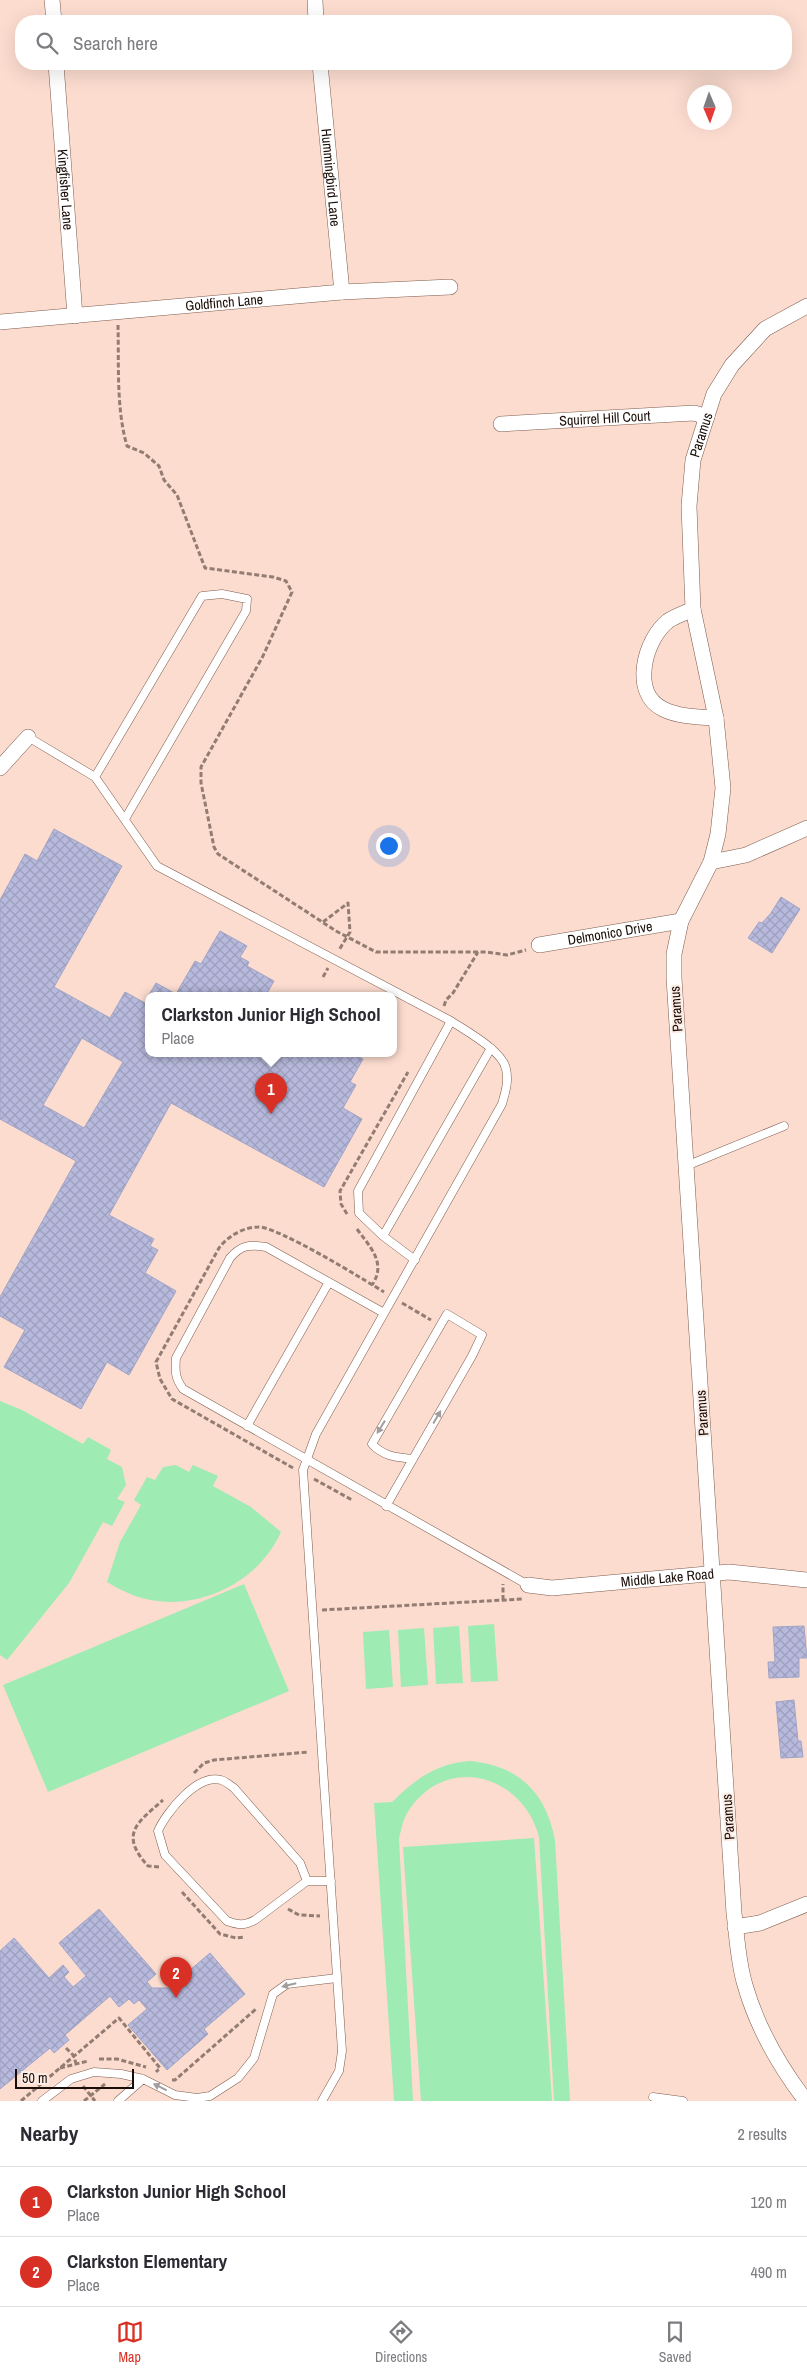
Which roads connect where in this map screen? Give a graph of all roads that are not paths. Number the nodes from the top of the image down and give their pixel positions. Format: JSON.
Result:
{"nodes":[{"id":1,"x":52,"y":0,"type":"edge"},
{"id":2,"x":315,"y":0,"type":"edge"},
{"id":3,"x":53,"y":15,"type":"edge"},
{"id":4,"x":316,"y":15,"type":"edge"},
{"id":5,"x":56,"y":70,"type":"edge"},
{"id":6,"x":321,"y":70,"type":"edge"},
{"id":7,"x":450,"y":287,"type":"dead end"},
{"id":8,"x":342,"y":292,"type":"junction"},
{"id":9,"x":807,"y":306,"type":"edge"},
{"id":10,"x":75,"y":316,"type":"junction"},
{"id":11,"x":0,"y":322,"type":"edge"},
{"id":12,"x":707,"y":417,"type":"junction"},
{"id":13,"x":501,"y":424,"type":"dead end"},
{"id":14,"x":692,"y":609,"type":"junction"},
{"id":15,"x":716,"y":718,"type":"junction"},
{"id":16,"x":28,"y":737,"type":"joint"},
{"id":17,"x":0,"y":768,"type":"edge"},
{"id":18,"x":95,"y":778,"type":"junction"},
{"id":19,"x":125,"y":819,"type":"junction"},
{"id":20,"x":807,"y":828,"type":"edge"},
{"id":21,"x":710,"y":862,"type":"junction"},
{"id":22,"x":681,"y":921,"type":"junction"},
{"id":23,"x":539,"y":945,"type":"road end"},
{"id":24,"x":396,"y":992,"type":"edge"},
{"id":25,"x":397,"y":993,"type":"edge"},
{"id":26,"x":451,"y":1021,"type":"junction"},
{"id":27,"x":491,"y":1048,"type":"junction"},
{"id":28,"x":784,"y":1126,"type":"dead end"},
{"id":29,"x":686,"y":1166,"type":"junction"},
{"id":30,"x":383,"y":1236,"type":"junction"},
{"id":31,"x":415,"y":1260,"type":"junction"},
{"id":32,"x":328,"y":1282,"type":"junction"},
{"id":33,"x":384,"y":1313,"type":"junction"},
{"id":34,"x":248,"y":1426,"type":"junction"},
{"id":35,"x":413,"y":1459,"type":"junction"},
{"id":36,"x":305,"y":1460,"type":"junction"},
{"id":37,"x":386,"y":1506,"type":"junction"},
{"id":38,"x":713,"y":1573,"type":"junction"},
{"id":39,"x":807,"y":1580,"type":"edge"},
{"id":40,"x":528,"y":1592,"type":"joint"},
{"id":41,"x":307,"y":1881,"type":"junction"},
{"id":42,"x":331,"y":1881,"type":"junction"},
{"id":43,"x":807,"y":1904,"type":"edge"},
{"id":44,"x":735,"y":1927,"type":"junction"},
{"id":45,"x":338,"y":1978,"type":"junction"},
{"id":46,"x":143,"y":2079,"type":"junction"},
{"id":47,"x":653,"y":2097,"type":"dead end"},
{"id":48,"x":195,"y":2100,"type":"edge"},
{"id":49,"x":42,"y":2101,"type":"edge"},
{"id":50,"x":118,"y":2101,"type":"edge"},
{"id":51,"x":322,"y":2101,"type":"edge"},
{"id":52,"x":683,"y":2101,"type":"edge"},
{"id":53,"x":806,"y":2101,"type":"edge"}],
"edges":[{"from":1,"to":3,"type":"street"},
{"from":2,"to":4,"type":"street"},
{"from":5,"to":10,"type":"street","name":"Kingfisher Lane"},
{"from":6,"to":8,"type":"street","name":"Hummingbird Lane"},
{"from":7,"to":8,"type":"street","name":"Goldfinch Lane"},
{"from":8,"to":10,"type":"street","name":"Goldfinch Lane"},
{"from":9,"to":12,"type":"street","name":"Paramus"},
{"from":10,"to":11,"type":"street","name":"Goldfinch Lane"},
{"from":12,"to":13,"type":"street","name":"Squirrel Hill Court"},
{"from":12,"to":14,"type":"street","name":"Paramus"},
{"from":14,"to":15,"type":"street","name":"Paramus"},
{"from":14,"to":15,"type":"street"},
{"from":15,"to":21,"type":"street","name":"Paramus"},
{"from":16,"to":17,"type":"street"},
{"from":16,"to":18,"type":"lane"},
{"from":18,"to":19,"type":"lane"},
{"from":18,"to":19,"type":"lane"},
{"from":19,"to":24,"type":"lane"},
{"from":20,"to":21,"type":"street"},
{"from":21,"to":22,"type":"street","name":"Paramus"},
{"from":22,"to":23,"type":"street","name":"Delmonico Drive"},
{"from":22,"to":29,"type":"street","name":"Paramus"},
{"from":25,"to":26,"type":"lane"},
{"from":26,"to":27,"type":"lane"},
{"from":26,"to":30,"type":"lane"},
{"from":27,"to":30,"type":"lane"},
{"from":27,"to":31,"type":"lane"},
{"from":28,"to":29,"type":"lane"},
{"from":29,"to":38,"type":"street","name":"Paramus"},
{"from":30,"to":31,"type":"lane"},
{"from":31,"to":33,"type":"lane"},
{"from":32,"to":33,"type":"lane"},
{"from":32,"to":34,"type":"lane"},
{"from":32,"to":34,"type":"lane"},
{"from":33,"to":36,"type":"lane"},
{"from":34,"to":36,"type":"lane"},
{"from":35,"to":35,"type":"lane","one_way":true},
{"from":35,"to":37,"type":"lane"},
{"from":36,"to":37,"type":"lane"},
{"from":36,"to":42,"type":"lane"},
{"from":37,"to":40,"type":"lane"},
{"from":38,"to":39,"type":"street","name":"Middle Lake Road"},
{"from":38,"to":40,"type":"street","name":"Middle Lake Road"},
{"from":38,"to":44,"type":"street","name":"Paramus"},
{"from":41,"to":41,"type":"lane"},
{"from":41,"to":42,"type":"lane"},
{"from":42,"to":45,"type":"lane"},
{"from":43,"to":44,"type":"street"},
{"from":44,"to":53,"type":"street","name":"Paramus"},
{"from":45,"to":48,"type":"lane","one_way":true},
{"from":45,"to":51,"type":"lane"},
{"from":48,"to":46,"type":"lane","one_way":true},
{"from":46,"to":49,"type":"lane"},
{"from":46,"to":50,"type":"lane"},
{"from":47,"to":52,"type":"lane"}]}
